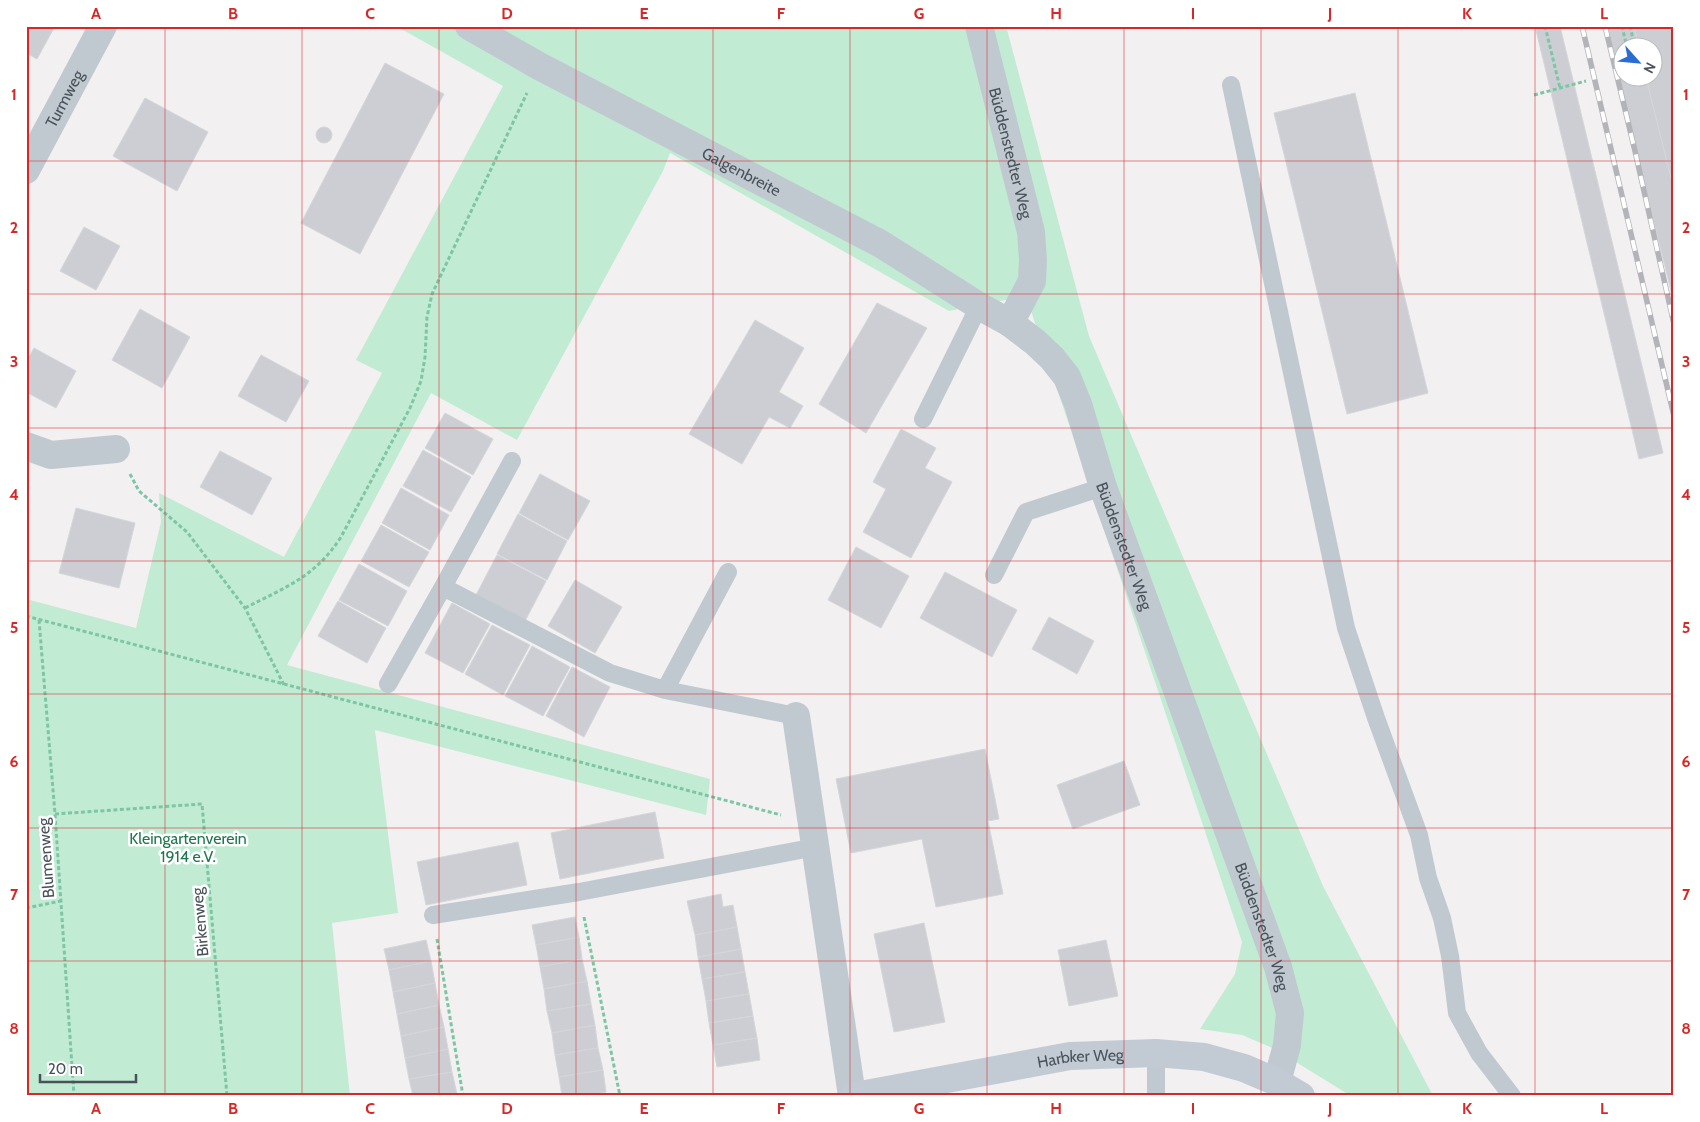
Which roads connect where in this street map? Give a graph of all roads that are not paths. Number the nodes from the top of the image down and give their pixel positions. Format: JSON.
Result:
{"nodes":[{"id":1,"x":103,"y":26,"type":"edge"},
{"id":2,"x":469,"y":26,"type":"edge"},
{"id":3,"x":979,"y":26,"type":"edge"},
{"id":4,"x":1230,"y":85,"type":"dead end"},
{"id":5,"x":26,"y":170,"type":"edge"},
{"id":6,"x":979,"y":306,"type":"junction"},
{"id":7,"x":1010,"y":323,"type":"junction"},
{"id":8,"x":923,"y":419,"type":"dead end"},
{"id":9,"x":26,"y":446,"type":"edge"},
{"id":10,"x":116,"y":449,"type":"road end"},
{"id":11,"x":512,"y":461,"type":"dead end"},
{"id":12,"x":1103,"y":486,"type":"junction"},
{"id":13,"x":728,"y":572,"type":"dead end"},
{"id":14,"x":994,"y":575,"type":"dead end"},
{"id":15,"x":442,"y":587,"type":"junction"},
{"id":16,"x":388,"y":684,"type":"dead end"},
{"id":17,"x":666,"y":690,"type":"junction"},
{"id":18,"x":796,"y":716,"type":"joint"},
{"id":19,"x":814,"y":836,"type":"junction"},
{"id":20,"x":433,"y":915,"type":"road end"},
{"id":21,"x":1156,"y":1053,"type":"junction"},
{"id":22,"x":1278,"y":1082,"type":"junction"},
{"id":23,"x":854,"y":1096,"type":"edge"},
{"id":24,"x":1156,"y":1096,"type":"edge"},
{"id":25,"x":1301,"y":1096,"type":"edge"},
{"id":26,"x":1512,"y":1096,"type":"edge"}],
"edges":[{"from":1,"to":5,"type":"street","name":"Turmweg"},
{"from":2,"to":6,"type":"street","name":"Galgenbreite"},
{"from":3,"to":7,"type":"street","name":"Büddenstedter Weg"},
{"from":4,"to":26,"type":"lane"},
{"from":6,"to":7,"type":"street","name":"Galgenbreite"},
{"from":6,"to":8,"type":"lane"},
{"from":7,"to":12,"type":"street","name":"Büddenstedter Weg"},
{"from":9,"to":10,"type":"street"},
{"from":11,"to":15,"type":"lane"},
{"from":12,"to":14,"type":"lane"},
{"from":12,"to":22,"type":"street","name":"Büddenstedter Weg"},
{"from":13,"to":17,"type":"lane"},
{"from":15,"to":16,"type":"lane"},
{"from":15,"to":17,"type":"lane"},
{"from":17,"to":18,"type":"lane"},
{"from":18,"to":19,"type":"street","name":"Harbker Weg"},
{"from":19,"to":20,"type":"lane"},
{"from":19,"to":23,"type":"street","name":"Harbker Weg"},
{"from":21,"to":22,"type":"main road","name":"Harbker Weg"},
{"from":21,"to":23,"type":"main road","name":"Harbker Weg"},
{"from":21,"to":24,"type":"lane"},
{"from":22,"to":25,"type":"main road","name":"Harbker Weg"}]}
